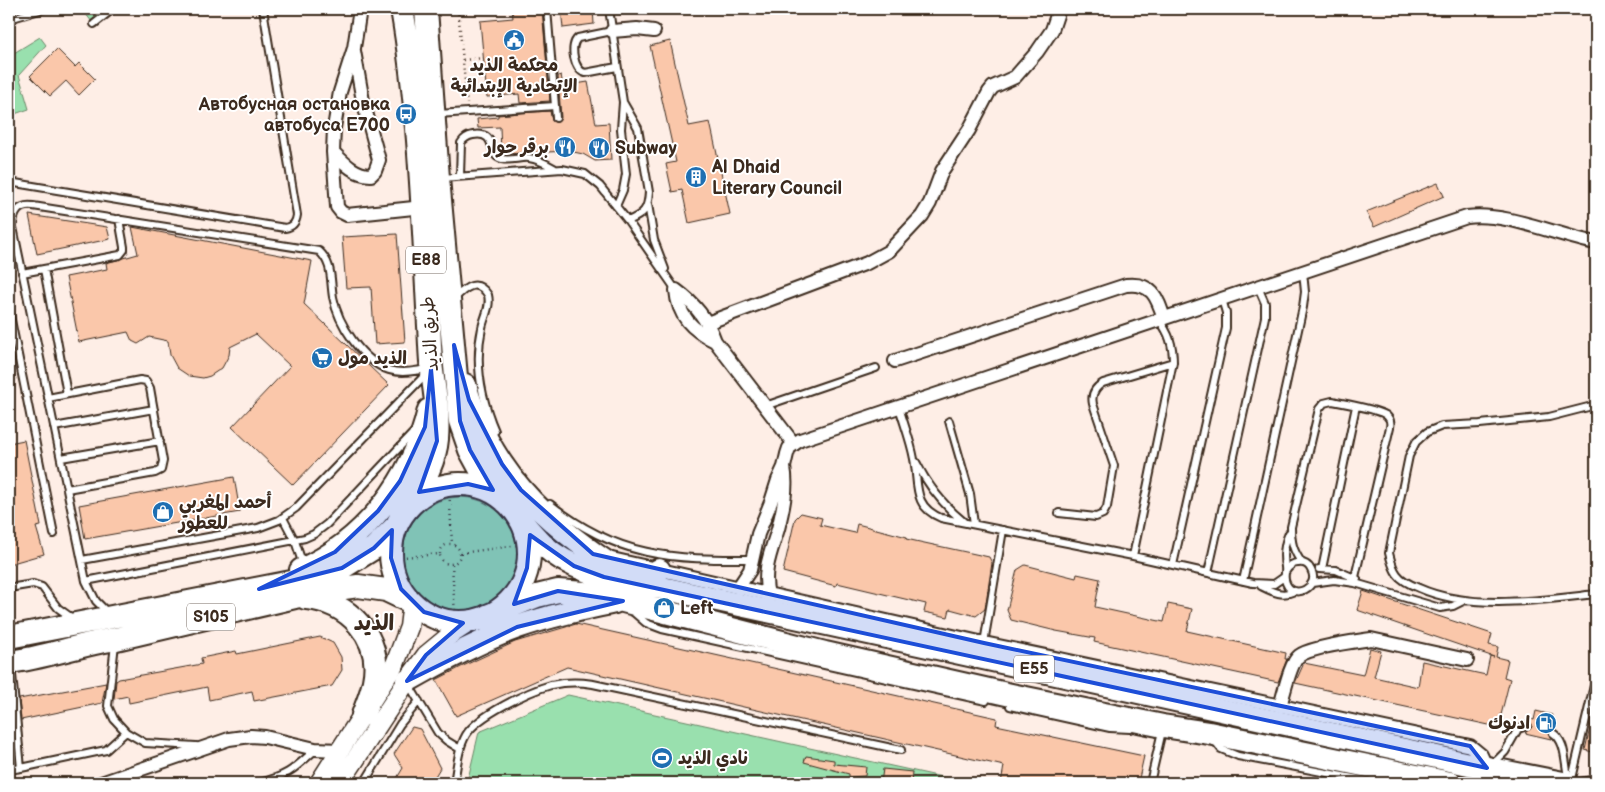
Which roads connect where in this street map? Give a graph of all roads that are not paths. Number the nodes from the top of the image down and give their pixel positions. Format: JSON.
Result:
{"nodes":[{"id":1,"x":43,"y":9,"type":"edge"},
{"id":2,"x":112,"y":9,"type":"edge"},
{"id":3,"x":263,"y":9,"type":"edge"},
{"id":4,"x":360,"y":9,"type":"edge"},
{"id":5,"x":402,"y":9,"type":"edge"},
{"id":6,"x":426,"y":9,"type":"edge"},
{"id":7,"x":547,"y":9,"type":"edge"},
{"id":8,"x":609,"y":9,"type":"edge"},
{"id":9,"x":1059,"y":9,"type":"edge"},
{"id":10,"x":9,"y":19,"type":"edge"},
{"id":11,"x":94,"y":24,"type":"dead end"},
{"id":12,"x":612,"y":31,"type":"junction"},
{"id":13,"x":654,"y":31,"type":"dead end"},
{"id":14,"x":354,"y":48,"type":"junction"},
{"id":15,"x":617,"y":67,"type":"junction"},
{"id":16,"x":623,"y":102,"type":"junction"},
{"id":17,"x":555,"y":106,"type":"junction"},
{"id":18,"x":434,"y":114,"type":"junction"},
{"id":19,"x":556,"y":118,"type":"dead end"},
{"id":20,"x":333,"y":152,"type":"junction"},
{"id":21,"x":556,"y":169,"type":"junction"},
{"id":22,"x":460,"y":176,"type":"junction"},
{"id":23,"x":438,"y":178,"type":"junction"},
{"id":24,"x":9,"y":182,"type":"edge"},
{"id":25,"x":648,"y":201,"type":"junction"},
{"id":26,"x":616,"y":206,"type":"junction"},
{"id":27,"x":423,"y":207,"type":"junction"},
{"id":28,"x":118,"y":219,"type":"junction"},
{"id":29,"x":628,"y":221,"type":"junction"},
{"id":30,"x":1596,"y":242,"type":"edge"},
{"id":31,"x":44,"y":269,"type":"junction"},
{"id":32,"x":1303,"y":272,"type":"junction"},
{"id":33,"x":22,"y":273,"type":"junction"},
{"id":34,"x":1258,"y":287,"type":"junction"},
{"id":35,"x":674,"y":288,"type":"junction"},
{"id":36,"x":1222,"y":299,"type":"junction"},
{"id":37,"x":450,"y":302,"type":"junction"},
{"id":38,"x":9,"y":310,"type":"edge"},
{"id":39,"x":1161,"y":319,"type":"junction"},
{"id":40,"x":707,"y":323,"type":"junction"},
{"id":41,"x":714,"y":341,"type":"junction"},
{"id":42,"x":454,"y":345,"type":"junction"},
{"id":43,"x":895,"y":361,"type":"dead end"},
{"id":44,"x":1173,"y":362,"type":"junction"},
{"id":45,"x":876,"y":368,"type":"dead end"},
{"id":46,"x":431,"y":369,"type":"junction"},
{"id":47,"x":68,"y":394,"type":"junction"},
{"id":48,"x":48,"y":398,"type":"junction"},
{"id":49,"x":1596,"y":405,"type":"edge"},
{"id":50,"x":765,"y":406,"type":"junction"},
{"id":51,"x":1356,"y":406,"type":"junction"},
{"id":52,"x":899,"y":407,"type":"junction"},
{"id":53,"x":154,"y":409,"type":"junction"},
{"id":54,"x":428,"y":417,"type":"junction"},
{"id":55,"x":949,"y":421,"type":"dead end"},
{"id":56,"x":54,"y":427,"type":"junction"},
{"id":57,"x":498,"y":438,"type":"dead end"},
{"id":58,"x":160,"y":441,"type":"junction"},
{"id":59,"x":794,"y":444,"type":"junction"},
{"id":60,"x":61,"y":458,"type":"junction"},
{"id":61,"x":914,"y":460,"type":"junction"},
{"id":62,"x":784,"y":467,"type":"junction"},
{"id":63,"x":67,"y":489,"type":"junction"},
{"id":64,"x":500,"y":496,"type":"junction"},
{"id":65,"x":544,"y":500,"type":"dead end"},
{"id":66,"x":410,"y":505,"type":"junction"},
{"id":67,"x":1059,"y":513,"type":"dead end"},
{"id":68,"x":283,"y":518,"type":"junction"},
{"id":69,"x":521,"y":521,"type":"junction"},
{"id":70,"x":965,"y":522,"type":"junction"},
{"id":71,"x":974,"y":524,"type":"junction"},
{"id":72,"x":396,"y":526,"type":"junction"},
{"id":73,"x":1291,"y":527,"type":"junction"},
{"id":74,"x":1003,"y":530,"type":"junction"},
{"id":75,"x":54,"y":534,"type":"dead end"},
{"id":76,"x":295,"y":541,"type":"junction"},
{"id":77,"x":593,"y":554,"type":"junction"},
{"id":78,"x":1132,"y":556,"type":"junction"},
{"id":79,"x":754,"y":559,"type":"junction"},
{"id":80,"x":82,"y":560,"type":"junction"},
{"id":81,"x":767,"y":562,"type":"junction"},
{"id":82,"x":1302,"y":563,"type":"junction"},
{"id":83,"x":1173,"y":565,"type":"junction"},
{"id":84,"x":304,"y":569,"type":"junction"},
{"id":85,"x":1322,"y":569,"type":"junction"},
{"id":86,"x":659,"y":570,"type":"junction"},
{"id":87,"x":1312,"y":571,"type":"junction"},
{"id":88,"x":1208,"y":573,"type":"junction"},
{"id":89,"x":1285,"y":574,"type":"junction"},
{"id":90,"x":1355,"y":577,"type":"junction"},
{"id":91,"x":1243,"y":580,"type":"junction"},
{"id":92,"x":86,"y":581,"type":"junction"},
{"id":93,"x":1253,"y":582,"type":"junction"},
{"id":94,"x":639,"y":583,"type":"junction"},
{"id":95,"x":1312,"y":583,"type":"junction"},
{"id":96,"x":1366,"y":586,"type":"junction"},
{"id":97,"x":9,"y":588,"type":"edge"},
{"id":98,"x":738,"y":588,"type":"junction"},
{"id":99,"x":259,"y":589,"type":"junction"},
{"id":100,"x":1295,"y":591,"type":"junction"},
{"id":101,"x":1596,"y":594,"type":"edge"},
{"id":102,"x":768,"y":595,"type":"junction"},
{"id":103,"x":296,"y":597,"type":"junction"},
{"id":104,"x":623,"y":600,"type":"junction"},
{"id":105,"x":1465,"y":600,"type":"junction"},
{"id":106,"x":412,"y":602,"type":"junction"},
{"id":107,"x":467,"y":618,"type":"junction"},
{"id":108,"x":84,"y":624,"type":"junction"},
{"id":109,"x":116,"y":628,"type":"junction"},
{"id":110,"x":9,"y":637,"type":"edge"},
{"id":111,"x":984,"y":643,"type":"junction"},
{"id":112,"x":1467,"y":660,"type":"dead end"},
{"id":113,"x":10,"y":662,"type":"edge"},
{"id":114,"x":1596,"y":677,"type":"edge"},
{"id":115,"x":407,"y":682,"type":"junction"},
{"id":116,"x":419,"y":702,"type":"junction"},
{"id":117,"x":993,"y":702,"type":"dead end"},
{"id":118,"x":1003,"y":705,"type":"dead end"},
{"id":119,"x":1280,"y":706,"type":"junction"},
{"id":120,"x":363,"y":715,"type":"junction"},
{"id":121,"x":1163,"y":726,"type":"junction"},
{"id":122,"x":1527,"y":726,"type":"dead end"},
{"id":123,"x":126,"y":732,"type":"junction"},
{"id":124,"x":1209,"y":733,"type":"junction"},
{"id":125,"x":1553,"y":733,"type":"dead end"},
{"id":126,"x":202,"y":747,"type":"junction"},
{"id":127,"x":315,"y":749,"type":"junction"},
{"id":128,"x":340,"y":750,"type":"junction"},
{"id":129,"x":460,"y":750,"type":"junction"},
{"id":130,"x":901,"y":750,"type":"dead end"},
{"id":131,"x":21,"y":768,"type":"junction"},
{"id":132,"x":1487,"y":768,"type":"junction"},
{"id":133,"x":9,"y":770,"type":"edge"},
{"id":134,"x":1596,"y":780,"type":"edge"},
{"id":135,"x":101,"y":783,"type":"edge"},
{"id":136,"x":259,"y":783,"type":"edge"},
{"id":137,"x":319,"y":783,"type":"edge"},
{"id":138,"x":340,"y":783,"type":"edge"},
{"id":139,"x":364,"y":783,"type":"edge"},
{"id":140,"x":454,"y":783,"type":"edge"},
{"id":141,"x":1150,"y":783,"type":"edge"},
{"id":142,"x":1379,"y":783,"type":"edge"},
{"id":143,"x":1450,"y":783,"type":"edge"},
{"id":144,"x":1563,"y":783,"type":"edge"},
{"id":145,"x":1570,"y":783,"type":"edge"},
{"id":146,"x":1576,"y":783,"type":"edge"}],
"edges":[{"from":1,"to":10,"type":"lane"},
{"from":2,"to":11,"type":"lane"},
{"from":3,"to":24,"type":"lane"},
{"from":4,"to":14,"type":"street"},
{"from":5,"to":27,"type":"highway","name":"طريق الذيد","number":"E88"},
{"from":6,"to":18,"type":"highway","name":"طريق الذيد","number":"E88"},
{"from":7,"to":17,"type":"lane"},
{"from":8,"to":12,"type":"lane"},
{"from":9,"to":40,"type":"street"},
{"from":12,"to":13,"type":"street"},
{"from":12,"to":15,"type":"lane"},
{"from":12,"to":15,"type":"lane"},
{"from":14,"to":20,"type":"street"},
{"from":14,"to":20,"type":"street"},
{"from":15,"to":16,"type":"lane"},
{"from":16,"to":25,"type":"lane"},
{"from":16,"to":26,"type":"lane"},
{"from":17,"to":18,"type":"lane"},
{"from":17,"to":19,"type":"lane"},
{"from":18,"to":23,"type":"highway","name":"طريق الذيد","number":"E88"},
{"from":20,"to":27,"type":"street"},
{"from":21,"to":22,"type":"lane"},
{"from":21,"to":22,"type":"lane"},
{"from":21,"to":26,"type":"lane"},
{"from":22,"to":23,"type":"lane"},
{"from":23,"to":37,"type":"highway","name":"طريق الذيد","number":"E88"},
{"from":25,"to":29,"type":"lane"},
{"from":25,"to":35,"type":"lane"},
{"from":26,"to":29,"type":"lane"},
{"from":27,"to":46,"type":"highway","name":"طريق الذيد","number":"E88"},
{"from":28,"to":31,"type":"lane"},
{"from":28,"to":33,"type":"lane"},
{"from":28,"to":46,"type":"lane"},
{"from":29,"to":35,"type":"lane"},
{"from":30,"to":32,"type":"street"},
{"from":31,"to":33,"type":"lane"},
{"from":31,"to":47,"type":"lane"},
{"from":32,"to":34,"type":"street"},
{"from":32,"to":91,"type":"lane"},
{"from":33,"to":48,"type":"lane"},
{"from":34,"to":36,"type":"street"},
{"from":34,"to":88,"type":"lane"},
{"from":35,"to":40,"type":"street"},
{"from":35,"to":41,"type":"street"},
{"from":36,"to":39,"type":"street"},
{"from":36,"to":83,"type":"lane"},
{"from":37,"to":42,"type":"highway","name":"طريق الذيد","number":"E88"},
{"from":37,"to":57,"type":"lane"},
{"from":38,"to":75,"type":"lane"},
{"from":39,"to":43,"type":"street"},
{"from":39,"to":44,"type":"lane"},
{"from":39,"to":52,"type":"street"},
{"from":40,"to":41,"type":"street"},
{"from":41,"to":50,"type":"street"},
{"from":42,"to":64,"type":"highway","name":"طريق الذيد","number":"E88"},
{"from":42,"to":77,"type":"highway"},
{"from":44,"to":67,"type":"lane"},
{"from":44,"to":78,"type":"lane"},
{"from":45,"to":50,"type":"lane"},
{"from":46,"to":54,"type":"highway"},
{"from":46,"to":66,"type":"highway","name":"طريق الذيد","number":"E88"},
{"from":46,"to":68,"type":"lane"},
{"from":47,"to":48,"type":"lane"},
{"from":47,"to":53,"type":"lane"},
{"from":48,"to":56,"type":"lane"},
{"from":49,"to":105,"type":"lane"},
{"from":50,"to":59,"type":"street"},
{"from":51,"to":73,"type":"lane"},
{"from":51,"to":85,"type":"lane"},
{"from":51,"to":90,"type":"lane"},
{"from":52,"to":59,"type":"street"},
{"from":52,"to":61,"type":"lane"},
{"from":53,"to":56,"type":"lane"},
{"from":53,"to":58,"type":"lane"},
{"from":54,"to":76,"type":"lane"},
{"from":54,"to":84,"type":"highway"},
{"from":55,"to":71,"type":"lane"},
{"from":56,"to":60,"type":"lane"},
{"from":58,"to":60,"type":"lane"},
{"from":58,"to":63,"type":"lane"},
{"from":59,"to":62,"type":"street"},
{"from":60,"to":63,"type":"lane"},
{"from":61,"to":70,"type":"lane"},
{"from":61,"to":70,"type":"lane"},
{"from":62,"to":79,"type":"street"},
{"from":62,"to":81,"type":"street"},
{"from":63,"to":80,"type":"lane"},
{"from":64,"to":66,"type":"highway","number":"E88"},
{"from":64,"to":69,"type":"highway","number":"E88"},
{"from":65,"to":79,"type":"lane"},
{"from":66,"to":72,"type":"highway","number":"E88"},
{"from":68,"to":76,"type":"lane"},
{"from":68,"to":80,"type":"lane"},
{"from":69,"to":94,"type":"highway","number":"E55"},
{"from":69,"to":107,"type":"highway","number":"E88"},
{"from":70,"to":71,"type":"lane"},
{"from":71,"to":74,"type":"lane"},
{"from":72,"to":99,"type":"highway","number":"S105"},
{"from":72,"to":106,"type":"highway","number":"E88"},
{"from":73,"to":82,"type":"lane"},
{"from":73,"to":89,"type":"lane"},
{"from":74,"to":78,"type":"lane"},
{"from":74,"to":111,"type":"lane"},
{"from":76,"to":84,"type":"lane"},
{"from":76,"to":92,"type":"lane"},
{"from":77,"to":86,"type":"street"},
{"from":77,"to":94,"type":"highway"},
{"from":78,"to":83,"type":"lane"},
{"from":79,"to":81,"type":"street"},
{"from":79,"to":98,"type":"street"},
{"from":80,"to":92,"type":"lane"},
{"from":81,"to":102,"type":"street"},
{"from":82,"to":87,"type":"lane"},
{"from":82,"to":89,"type":"lane"},
{"from":83,"to":88,"type":"lane"},
{"from":84,"to":99,"type":"highway"},
{"from":85,"to":87,"type":"lane"},
{"from":85,"to":90,"type":"lane"},
{"from":86,"to":94,"type":"highway"},
{"from":86,"to":98,"type":"street"},
{"from":87,"to":95,"type":"lane"},
{"from":88,"to":91,"type":"lane"},
{"from":89,"to":93,"type":"lane"},
{"from":89,"to":100,"type":"lane"},
{"from":90,"to":96,"type":"lane"},
{"from":91,"to":93,"type":"lane"},
{"from":92,"to":109,"type":"lane"},
{"from":93,"to":100,"type":"lane"},
{"from":94,"to":132,"type":"highway","number":"E55"},
{"from":95,"to":96,"type":"lane"},
{"from":95,"to":100,"type":"lane"},
{"from":96,"to":105,"type":"lane"},
{"from":97,"to":108,"type":"lane"},
{"from":98,"to":102,"type":"street"},
{"from":99,"to":109,"type":"highway","number":"S105"},
{"from":101,"to":105,"type":"lane"},
{"from":102,"to":111,"type":"street"},
{"from":103,"to":106,"type":"highway","number":"S105"},
{"from":103,"to":109,"type":"highway","number":"S105"},
{"from":103,"to":120,"type":"highway"},
{"from":104,"to":107,"type":"highway","number":"E55"},
{"from":104,"to":115,"type":"highway"},
{"from":104,"to":117,"type":"lane"},
{"from":104,"to":121,"type":"highway","number":"E55"},
{"from":106,"to":107,"type":"highway","number":"E88"},
{"from":106,"to":120,"type":"street"},
{"from":107,"to":115,"type":"street"},
{"from":108,"to":109,"type":"highway","number":"S105"},
{"from":108,"to":110,"type":"highway","number":"S105"},
{"from":109,"to":113,"type":"highway","number":"S105"},
{"from":109,"to":123,"type":"lane"},
{"from":111,"to":119,"type":"street"},
{"from":112,"to":119,"type":"street"},
{"from":113,"to":131,"type":"lane"},
{"from":114,"to":145,"type":"lane"},
{"from":115,"to":116,"type":"lane"},
{"from":115,"to":138,"type":"street"},
{"from":116,"to":129,"type":"lane"},
{"from":116,"to":139,"type":"lane"},
{"from":118,"to":121,"type":"lane"},
{"from":119,"to":132,"type":"street"},
{"from":120,"to":128,"type":"street"},
{"from":121,"to":124,"type":"highway","number":"E55"},
{"from":121,"to":141,"type":"lane"},
{"from":122,"to":132,"type":"lane"},
{"from":123,"to":126,"type":"lane"},
{"from":123,"to":131,"type":"lane"},
{"from":124,"to":142,"type":"lane"},
{"from":124,"to":143,"type":"highway","number":"E55"},
{"from":125,"to":145,"type":"lane"},
{"from":126,"to":127,"type":"street"},
{"from":126,"to":135,"type":"street"},
{"from":127,"to":128,"type":"street"},
{"from":127,"to":136,"type":"lane"},
{"from":128,"to":137,"type":"street"},
{"from":129,"to":130,"type":"lane"},
{"from":129,"to":140,"type":"lane"},
{"from":131,"to":133,"type":"lane"},
{"from":132,"to":144,"type":"highway","number":"E55"},
{"from":134,"to":146,"type":"lane"}]}
